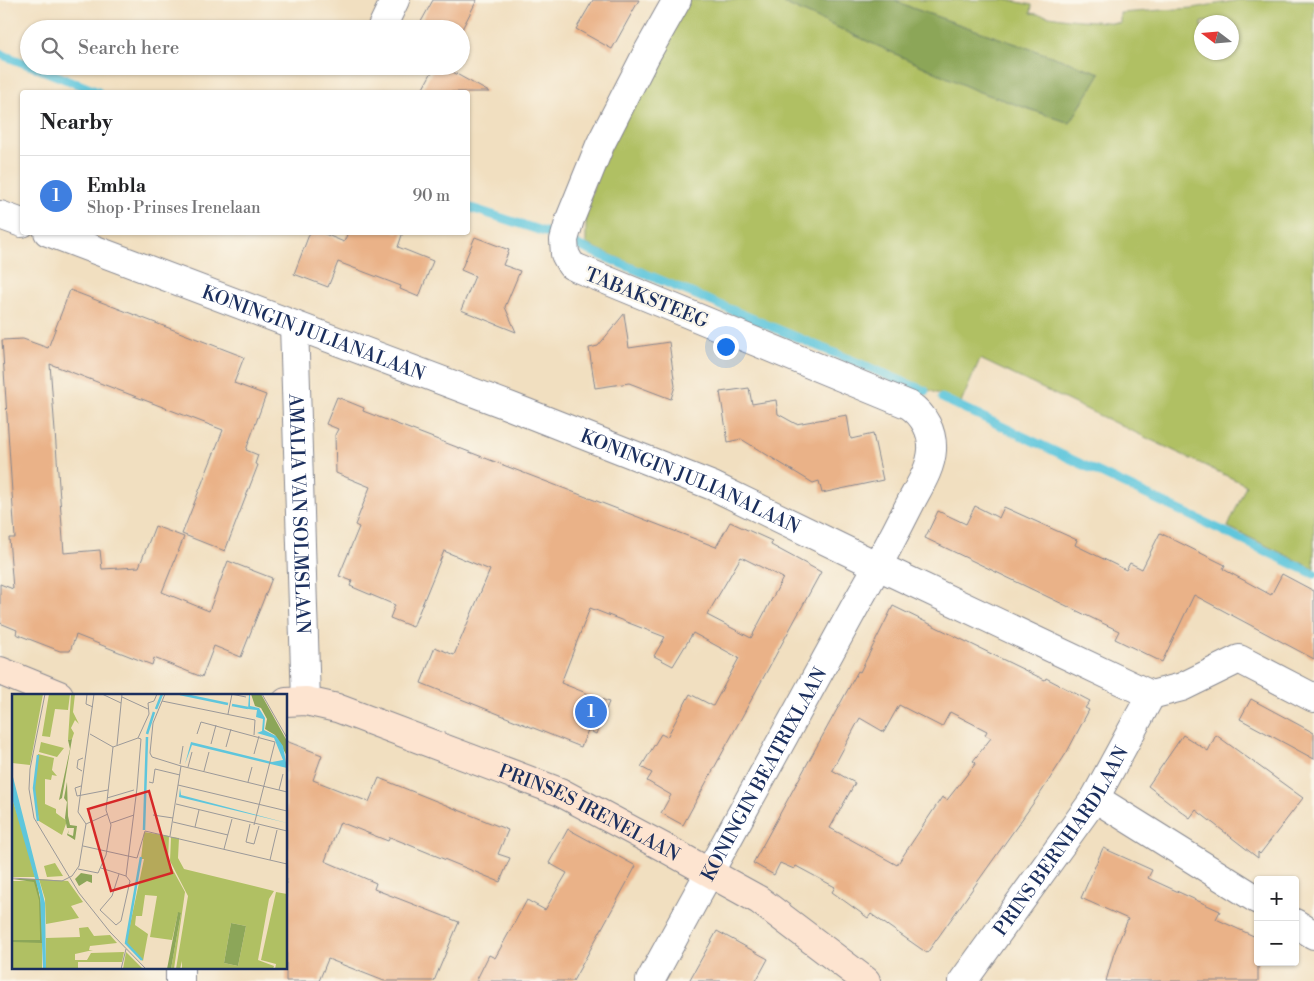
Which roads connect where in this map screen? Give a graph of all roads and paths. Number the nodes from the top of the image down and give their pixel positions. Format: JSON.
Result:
{"nodes":[{"id":1,"x":395,"y":0,"type":"edge"},
{"id":2,"x":677,"y":0,"type":"edge"},
{"id":3,"x":385,"y":20,"type":"edge"},
{"id":4,"x":0,"y":214,"type":"edge"},
{"id":5,"x":20,"y":222,"type":"edge"},
{"id":6,"x":56,"y":235,"type":"edge"},
{"id":7,"x":294,"y":325,"type":"junction"},
{"id":8,"x":878,"y":566,"type":"junction"},
{"id":9,"x":0,"y":672,"type":"edge"},
{"id":10,"x":56,"y":694,"type":"edge"},
{"id":11,"x":1151,"y":695,"type":"junction"},
{"id":12,"x":1314,"y":698,"type":"edge"},
{"id":13,"x":296,"y":702,"type":"edge"},
{"id":14,"x":1096,"y":798,"type":"junction"},
{"id":15,"x":709,"y":873,"type":"junction"},
{"id":16,"x":1254,"y":897,"type":"edge"},
{"id":17,"x":1299,"y":926,"type":"edge"},
{"id":18,"x":1314,"y":935,"type":"edge"},
{"id":19,"x":180,"y":968,"type":"edge"},
{"id":20,"x":180,"y":981,"type":"edge"},
{"id":21,"x":650,"y":981,"type":"edge"},
{"id":22,"x":866,"y":981,"type":"edge"},
{"id":23,"x":963,"y":981,"type":"edge"}],
"edges":[{"from":1,"to":3,"type":"street"},
{"from":2,"to":8,"type":"street","name":"TABAKSTEEG"},
{"from":4,"to":5,"type":"street"},
{"from":6,"to":7,"type":"street","name":"KONINGIN JULIANALAAN"},
{"from":7,"to":8,"type":"street","name":"KONINGIN JULIANALAAN"},
{"from":7,"to":13,"type":"street","name":"AMALIA VAN SOLMSLAAN"},
{"from":8,"to":11,"type":"street","name":"KONINGIN JULIANALAAN"},
{"from":8,"to":15,"type":"street","name":"KONINGIN BEATRIXLAAN"},
{"from":9,"to":10,"type":"street"},
{"from":11,"to":12,"type":"street"},
{"from":11,"to":14,"type":"street","name":"PRINS BERNHARDLAAN"},
{"from":13,"to":15,"type":"street","name":"PRINSES IRENELAAN"},
{"from":14,"to":16,"type":"street"},
{"from":14,"to":23,"type":"street","name":"PRINS BERNHARDLAAN"},
{"from":15,"to":21,"type":"street","name":"KONINGIN BEATRIXLAAN"},
{"from":15,"to":22,"type":"street","name":"PRINSES IRENELAAN"},
{"from":17,"to":18,"type":"street"},
{"from":19,"to":20,"type":"street"}]}
